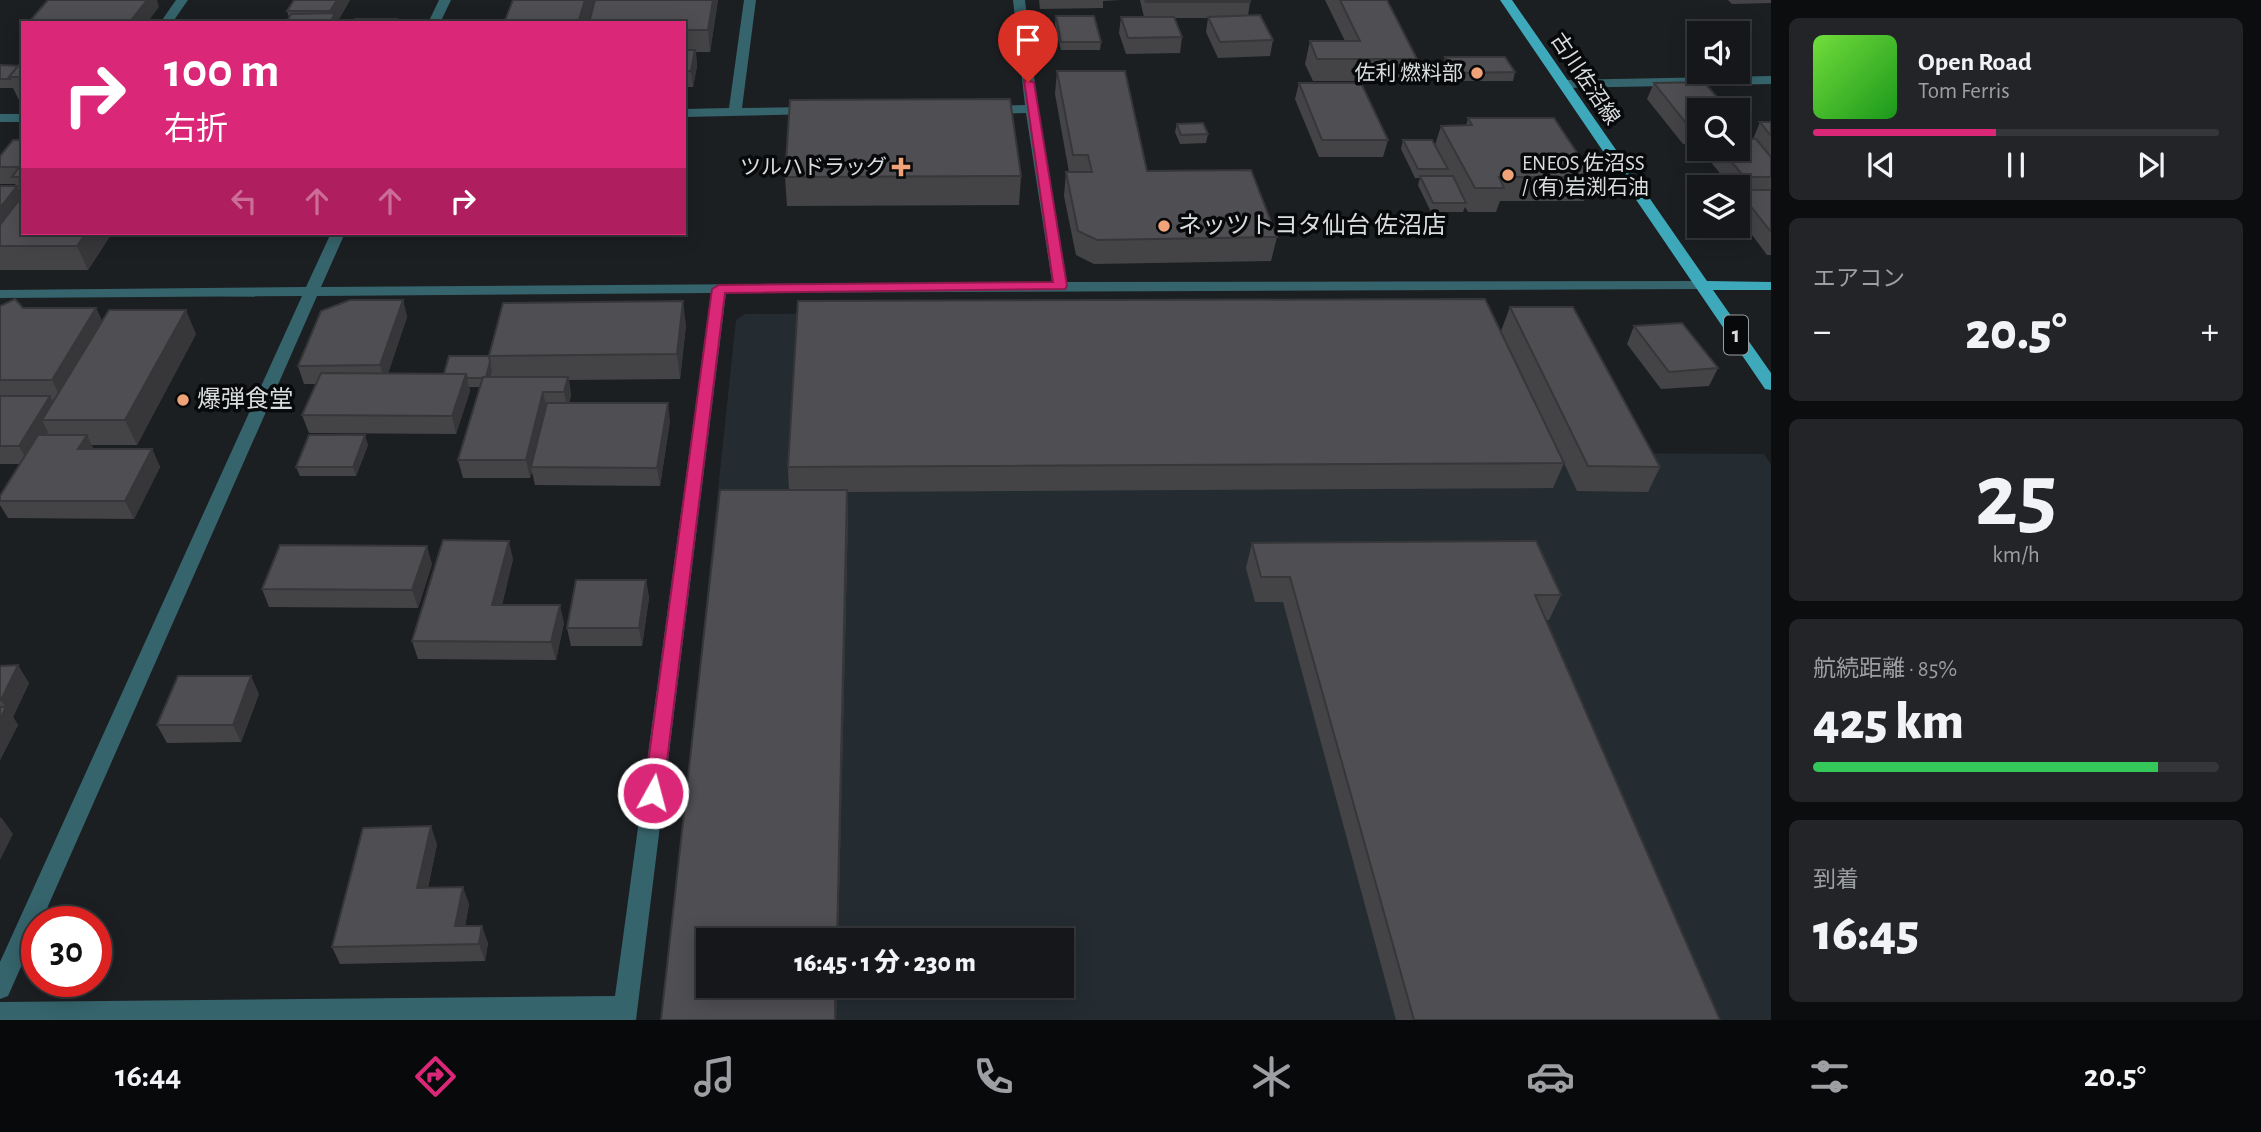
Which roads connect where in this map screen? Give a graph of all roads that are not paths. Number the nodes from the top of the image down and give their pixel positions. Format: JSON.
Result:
{"nodes":[{"id":1,"x":182,"y":0,"type":"edge"},
{"id":2,"x":445,"y":0,"type":"edge"},
{"id":3,"x":750,"y":0,"type":"edge"},
{"id":4,"x":1019,"y":0,"type":"edge"},
{"id":5,"x":1506,"y":0,"type":"edge"},
{"id":6,"x":167,"y":21,"type":"edge"},
{"id":7,"x":435,"y":21,"type":"edge"},
{"id":8,"x":1771,"y":80,"type":"edge"},
{"id":9,"x":1563,"y":83,"type":"junction"},
{"id":10,"x":1032,"y":109,"type":"junction"},
{"id":11,"x":978,"y":110,"type":"edge"},
{"id":12,"x":829,"y":111,"type":"edge"},
{"id":13,"x":735,"y":112,"type":"junction"},
{"id":14,"x":686,"y":113,"type":"edge"},
{"id":15,"x":0,"y":118,"type":"edge"},
{"id":16,"x":21,"y":118,"type":"edge"},
{"id":17,"x":337,"y":235,"type":"edge"},
{"id":18,"x":1702,"y":285,"type":"junction"},
{"id":19,"x":1060,"y":286,"type":"junction"},
{"id":20,"x":1771,"y":286,"type":"edge"},
{"id":21,"x":719,"y":289,"type":"junction"},
{"id":22,"x":311,"y":292,"type":"junction"},
{"id":23,"x":0,"y":294,"type":"edge"},
{"id":24,"x":1771,"y":386,"type":"edge"},
{"id":25,"x":0,"y":988,"type":"edge"},
{"id":26,"x":0,"y":1013,"type":"edge"},
{"id":27,"x":625,"y":1014,"type":"edge"}],
"edges":[{"from":1,"to":6,"type":"street"},
{"from":2,"to":7,"type":"street"},
{"from":3,"to":13,"type":"street"},
{"from":4,"to":10,"type":"street"},
{"from":5,"to":9,"type":"main road","name":"古川佐沼線","number":"1"},
{"from":8,"to":9,"type":"street"},
{"from":9,"to":18,"type":"main road","name":"古川佐沼線","number":"1"},
{"from":10,"to":11,"type":"street"},
{"from":10,"to":19,"type":"street"},
{"from":12,"to":13,"type":"street"},
{"from":13,"to":14,"type":"street"},
{"from":15,"to":16,"type":"street"},
{"from":17,"to":22,"type":"street"},
{"from":18,"to":19,"type":"street"},
{"from":18,"to":20,"type":"main road","number":"1"},
{"from":18,"to":24,"type":"main road","name":"古川佐沼線","number":"1"},
{"from":19,"to":21,"type":"street"},
{"from":21,"to":22,"type":"street"},
{"from":21,"to":27,"type":"street"},
{"from":22,"to":23,"type":"street"},
{"from":22,"to":25,"type":"street"},
{"from":26,"to":27,"type":"street"}]}
